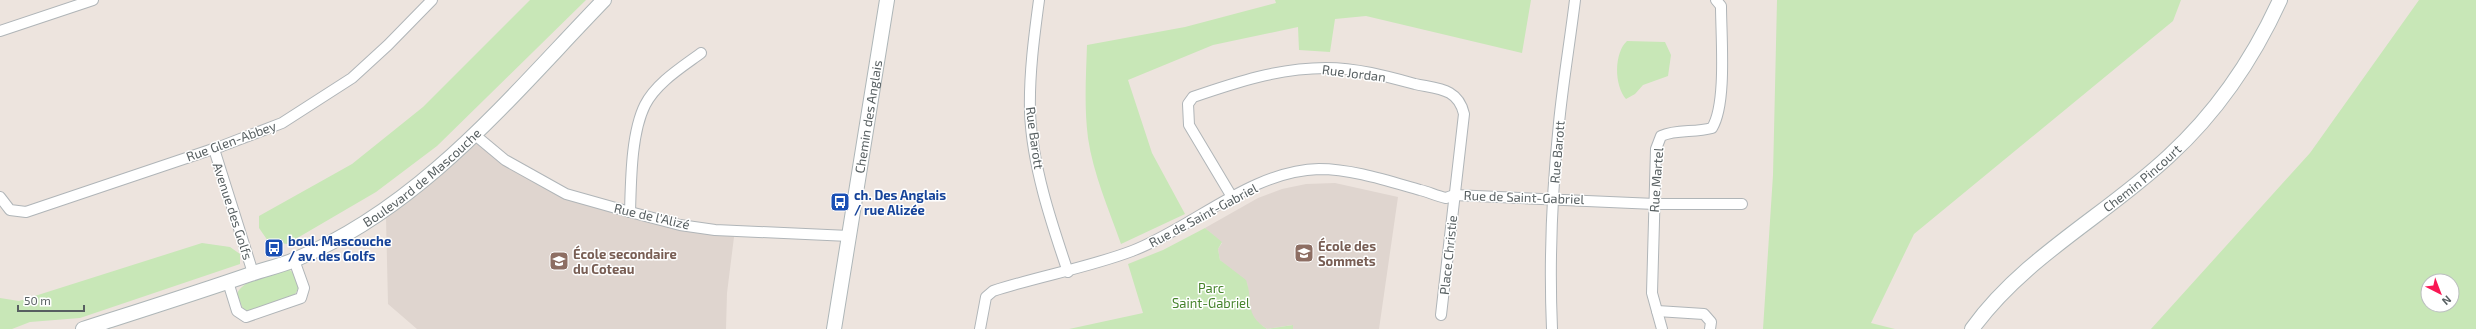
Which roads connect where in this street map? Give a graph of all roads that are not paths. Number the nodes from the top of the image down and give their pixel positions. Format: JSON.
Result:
{"nodes":[{"id":1,"x":93,"y":0,"type":"edge"},
{"id":2,"x":432,"y":0,"type":"edge"},
{"id":3,"x":604,"y":0,"type":"edge"},
{"id":4,"x":887,"y":0,"type":"edge"},
{"id":5,"x":1039,"y":0,"type":"edge"},
{"id":6,"x":1575,"y":0,"type":"edge"},
{"id":7,"x":1716,"y":0,"type":"edge"},
{"id":8,"x":2280,"y":0,"type":"edge"},
{"id":9,"x":0,"y":31,"type":"edge"},
{"id":10,"x":701,"y":53,"type":"dead end"},
{"id":11,"x":475,"y":135,"type":"junction"},
{"id":12,"x":214,"y":149,"type":"junction"},
{"id":13,"x":1454,"y":195,"type":"junction"},
{"id":14,"x":0,"y":197,"type":"edge"},
{"id":15,"x":1232,"y":198,"type":"junction"},
{"id":16,"x":1553,"y":198,"type":"junction"},
{"id":17,"x":1655,"y":204,"type":"junction"},
{"id":18,"x":1742,"y":204,"type":"dead end"},
{"id":19,"x":630,"y":212,"type":"junction"},
{"id":20,"x":849,"y":236,"type":"junction"},
{"id":21,"x":294,"y":260,"type":"junction"},
{"id":22,"x":1068,"y":272,"type":"junction"},
{"id":23,"x":253,"y":273,"type":"junction"},
{"id":24,"x":228,"y":282,"type":"junction"},
{"id":25,"x":1657,"y":311,"type":"junction"},
{"id":26,"x":1442,"y":315,"type":"dead end"},
{"id":27,"x":83,"y":329,"type":"edge"},
{"id":28,"x":834,"y":329,"type":"edge"},
{"id":29,"x":980,"y":329,"type":"edge"},
{"id":30,"x":1552,"y":329,"type":"edge"},
{"id":31,"x":1662,"y":329,"type":"edge"},
{"id":32,"x":1710,"y":329,"type":"edge"},
{"id":33,"x":1972,"y":329,"type":"edge"}],
"edges":[{"from":1,"to":9,"type":"street"},
{"from":2,"to":12,"type":"street","name":"Rue Glen-Abbey"},
{"from":3,"to":11,"type":"street","name":"Boulevard de Mascouche"},
{"from":4,"to":20,"type":"street","name":"Chemin des Anglais"},
{"from":5,"to":22,"type":"street","name":"Rue Barott"},
{"from":6,"to":16,"type":"street","name":"Rue Barott"},
{"from":7,"to":17,"type":"street","name":"Rue Martel"},
{"from":8,"to":33,"type":"street","name":"Chemin Pincourt"},
{"from":10,"to":19,"type":"street"},
{"from":11,"to":19,"type":"street","name":"Rue de l'Alizé"},
{"from":11,"to":21,"type":"street","name":"Boulevard de Mascouche"},
{"from":12,"to":14,"type":"street","name":"Rue Glen-Abbey"},
{"from":12,"to":23,"type":"street","name":"Avenue des Golfs"},
{"from":13,"to":15,"type":"street","name":"Rue de Saint-Gabriel"},
{"from":13,"to":15,"type":"street","name":"Rue Jordan"},
{"from":13,"to":16,"type":"street","name":"Rue de Saint-Gabriel"},
{"from":13,"to":26,"type":"street","name":"Place Christie"},
{"from":15,"to":22,"type":"street","name":"Rue de Saint-Gabriel"},
{"from":16,"to":17,"type":"street","name":"Rue de Saint-Gabriel"},
{"from":16,"to":30,"type":"street","name":"Rue Barott"},
{"from":17,"to":18,"type":"street","name":"Rue de Saint-Gabriel"},
{"from":17,"to":25,"type":"street","name":"Rue Martel"},
{"from":19,"to":20,"type":"street","name":"Rue de l'Alizé"},
{"from":20,"to":28,"type":"street","name":"Chemin des Anglais"},
{"from":21,"to":23,"type":"street","name":"Boulevard de Mascouche"},
{"from":21,"to":24,"type":"street"},
{"from":22,"to":29,"type":"street","name":"Rue de Saint-Gabriel"},
{"from":23,"to":24,"type":"street","name":"Boulevard de Mascouche"},
{"from":24,"to":27,"type":"street","name":"Boulevard de Mascouche"},
{"from":25,"to":31,"type":"street","name":"Rue Martel"},
{"from":25,"to":32,"type":"street"}]}
